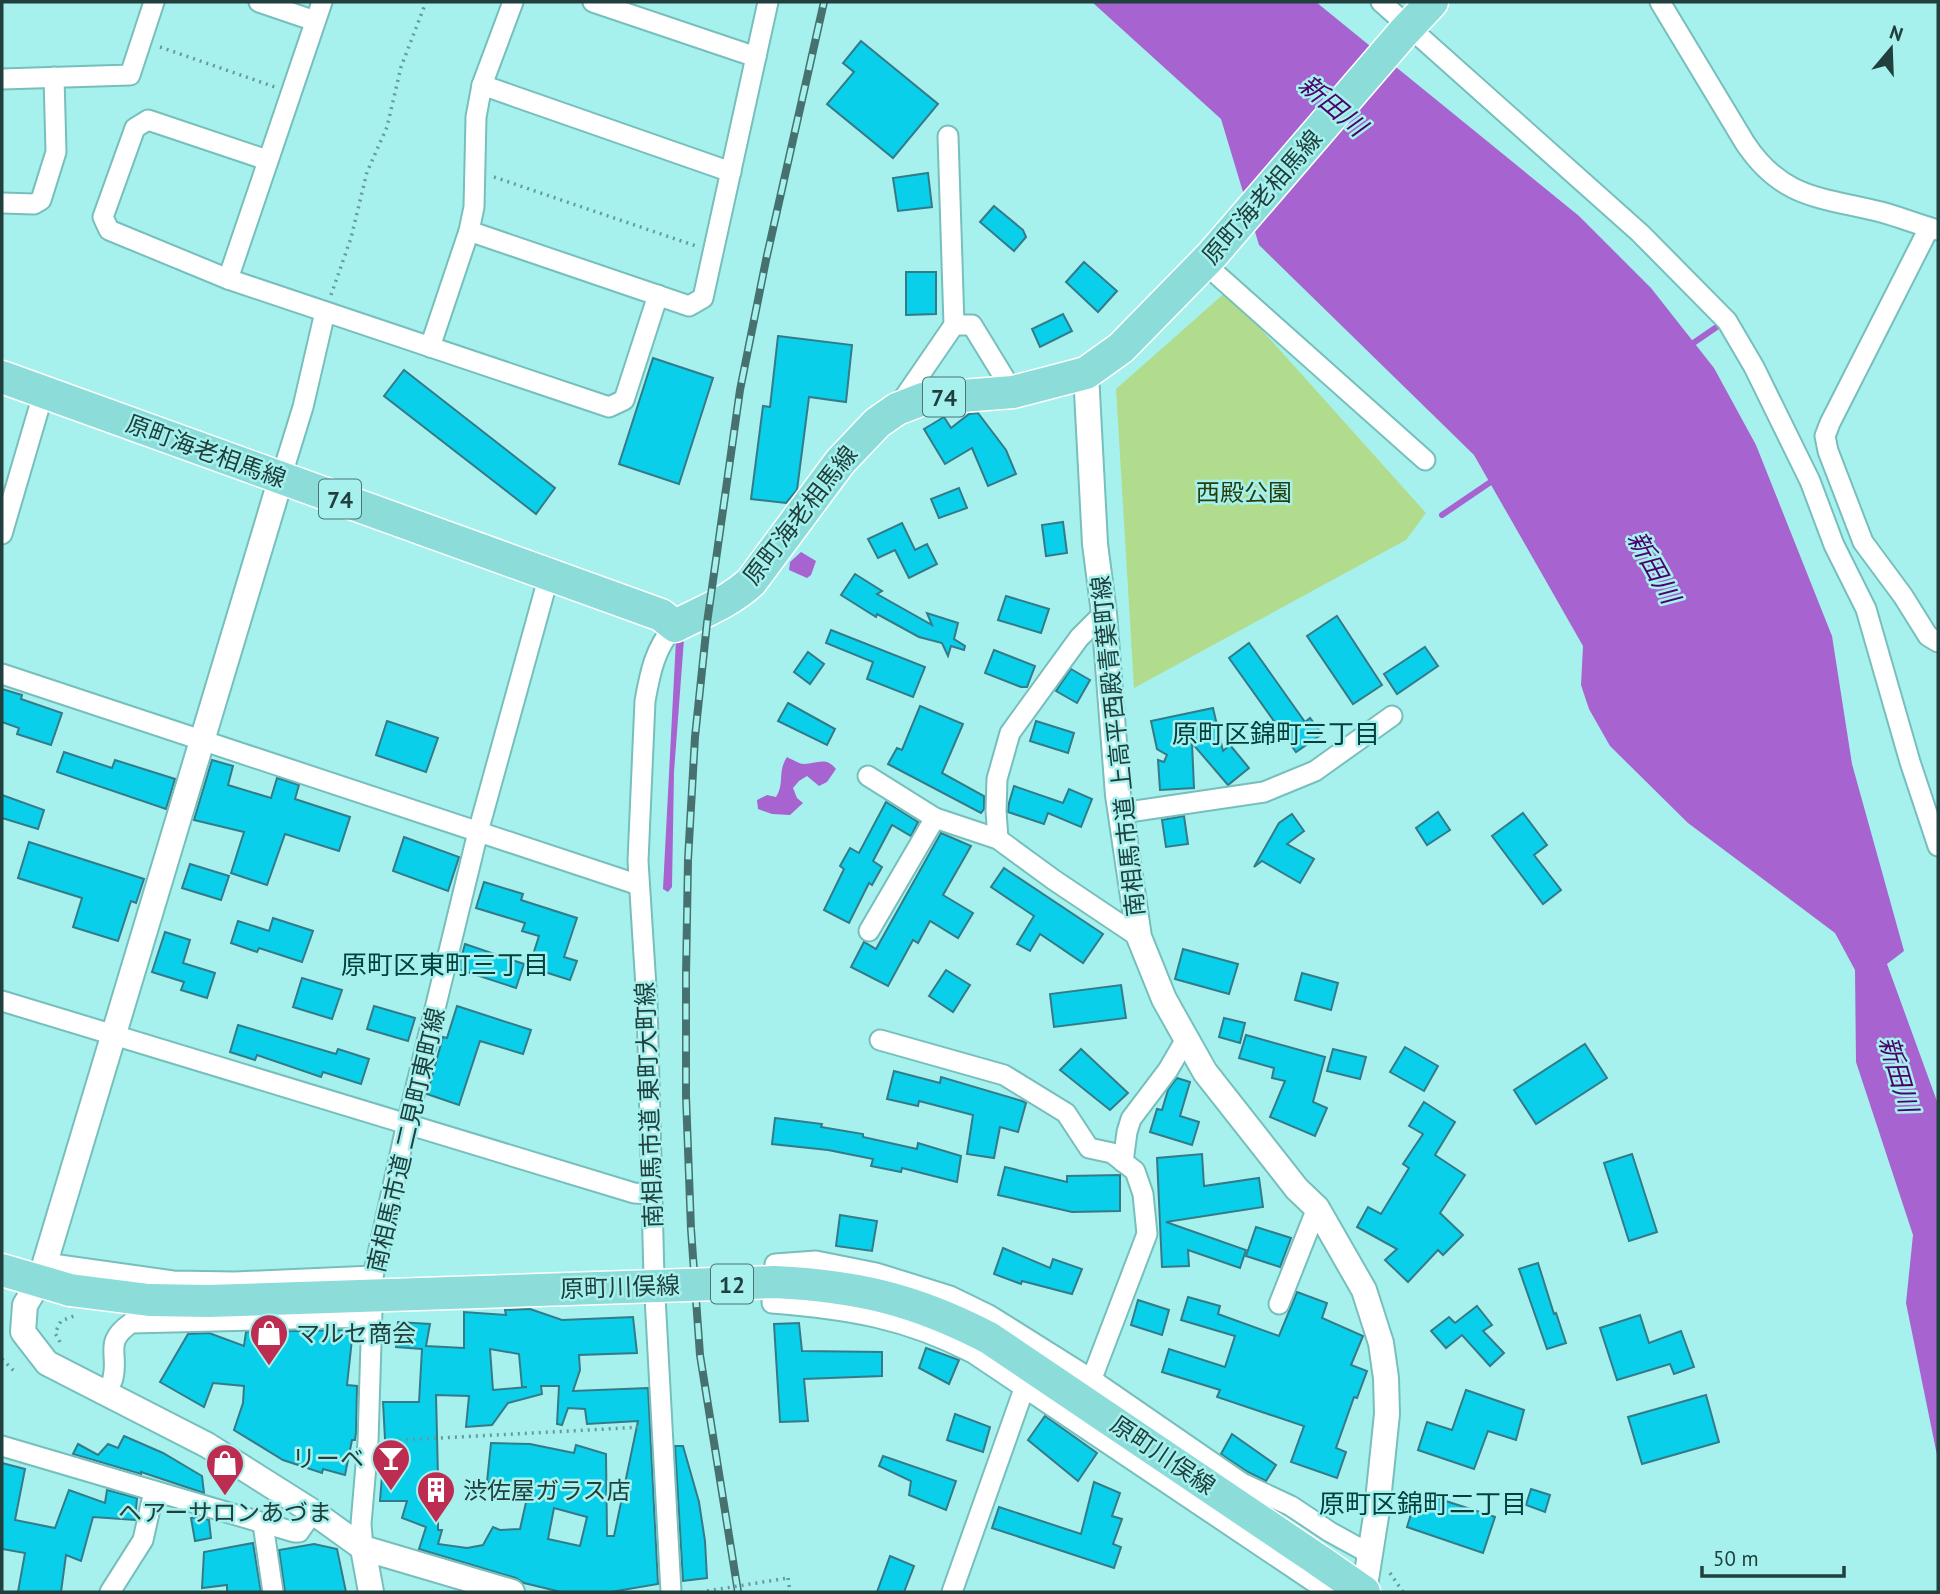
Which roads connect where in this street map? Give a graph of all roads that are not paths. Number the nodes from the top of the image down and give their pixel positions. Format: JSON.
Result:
{"nodes":[{"id":1,"x":154,"y":2,"type":"edge"},
{"id":2,"x":258,"y":2,"type":"edge"},
{"id":3,"x":321,"y":2,"type":"edge"},
{"id":4,"x":513,"y":2,"type":"edge"},
{"id":5,"x":593,"y":2,"type":"edge"},
{"id":6,"x":768,"y":2,"type":"edge"},
{"id":7,"x":1381,"y":2,"type":"edge"},
{"id":8,"x":1433,"y":2,"type":"edge"},
{"id":9,"x":1660,"y":2,"type":"edge"},
{"id":10,"x":315,"y":21,"type":"junction"},
{"id":11,"x":1406,"y":30,"type":"junction"},
{"id":12,"x":756,"y":57,"type":"junction"},
{"id":13,"x":54,"y":78,"type":"junction"},
{"id":14,"x":2,"y":79,"type":"edge"},
{"id":15,"x":482,"y":85,"type":"junction"},
{"id":16,"x":948,"y":136,"type":"dead end"},
{"id":17,"x":267,"y":160,"type":"junction"},
{"id":18,"x":731,"y":172,"type":"junction"},
{"id":19,"x":2,"y":203,"type":"edge"},
{"id":20,"x":1934,"y":229,"type":"edge"},
{"id":21,"x":469,"y":230,"type":"junction"},
{"id":22,"x":1209,"y":259,"type":"junction"},
{"id":23,"x":228,"y":279,"type":"junction"},
{"id":24,"x":658,"y":295,"type":"junction"},
{"id":25,"x":325,"y":312,"type":"junction"},
{"id":26,"x":954,"y":325,"type":"junction"},
{"id":27,"x":430,"y":347,"type":"junction"},
{"id":28,"x":1086,"y":373,"type":"junction"},
{"id":29,"x":2,"y":377,"type":"edge"},
{"id":30,"x":44,"y":391,"type":"junction"},
{"id":31,"x":1013,"y":392,"type":"junction"},
{"id":32,"x":897,"y":409,"type":"junction"},
{"id":33,"x":1425,"y":460,"type":"dead end"},
{"id":34,"x":281,"y":478,"type":"junction"},
{"id":35,"x":2,"y":534,"type":"edge"},
{"id":36,"x":549,"y":575,"type":"junction"},
{"id":37,"x":1104,"y":613,"type":"junction"},
{"id":38,"x":676,"y":625,"type":"junction"},
{"id":39,"x":1938,"y":642,"type":"edge"},
{"id":40,"x":2,"y":674,"type":"edge"},
{"id":41,"x":1392,"y":716,"type":"dead end"},
{"id":42,"x":201,"y":740,"type":"junction"},
{"id":43,"x":868,"y":776,"type":"dead end"},
{"id":44,"x":1122,"y":813,"type":"junction"},
{"id":45,"x":935,"y":818,"type":"junction"},
{"id":46,"x":478,"y":832,"type":"junction"},
{"id":47,"x":998,"y":839,"type":"junction"},
{"id":48,"x":1938,"y":846,"type":"edge"},
{"id":49,"x":639,"y":885,"type":"junction"},
{"id":50,"x":869,"y":930,"type":"dead end"},
{"id":51,"x":1139,"y":937,"type":"junction"},
{"id":52,"x":2,"y":1001,"type":"edge"},
{"id":53,"x":113,"y":1033,"type":"junction"},
{"id":54,"x":1186,"y":1039,"type":"junction"},
{"id":55,"x":880,"y":1040,"type":"dead end"},
{"id":56,"x":407,"y":1124,"type":"junction"},
{"id":57,"x":1123,"y":1161,"type":"junction"},
{"id":58,"x":652,"y":1194,"type":"junction"},
{"id":59,"x":1317,"y":1208,"type":"junction"},
{"id":60,"x":2,"y":1270,"type":"edge"},
{"id":61,"x":42,"y":1272,"type":"junction"},
{"id":62,"x":655,"y":1287,"type":"junction"},
{"id":63,"x":372,"y":1296,"type":"junction"},
{"id":64,"x":1279,"y":1304,"type":"dead end"},
{"id":65,"x":1090,"y":1383,"type":"junction"},
{"id":66,"x":1025,"y":1386,"type":"junction"},
{"id":67,"x":106,"y":1393,"type":"junction"},
{"id":68,"x":2,"y":1446,"type":"edge"},
{"id":69,"x":154,"y":1491,"type":"junction"},
{"id":70,"x":313,"y":1512,"type":"junction"},
{"id":71,"x":263,"y":1524,"type":"junction"},
{"id":72,"x":363,"y":1548,"type":"junction"},
{"id":73,"x":1370,"y":1554,"type":"junction"},
{"id":74,"x":110,"y":1592,"type":"edge"},
{"id":75,"x":273,"y":1592,"type":"edge"},
{"id":76,"x":371,"y":1592,"type":"edge"},
{"id":77,"x":512,"y":1592,"type":"edge"},
{"id":78,"x":671,"y":1592,"type":"edge"},
{"id":79,"x":952,"y":1592,"type":"edge"},
{"id":80,"x":1329,"y":1592,"type":"edge"},
{"id":81,"x":1364,"y":1592,"type":"edge"}],
"edges":[{"from":1,"to":13,"type":"street"},
{"from":2,"to":10,"type":"street"},
{"from":3,"to":10,"type":"street"},
{"from":4,"to":15,"type":"street"},
{"from":5,"to":12,"type":"street"},
{"from":6,"to":12,"type":"street"},
{"from":7,"to":11,"type":"street"},
{"from":8,"to":11,"type":"main road","name":"原町海老相馬線","number":"74"},
{"from":9,"to":20,"type":"street"},
{"from":10,"to":17,"type":"street"},
{"from":11,"to":22,"type":"main road","name":"原町海老相馬線","number":"74"},
{"from":11,"to":48,"type":"street"},
{"from":12,"to":18,"type":"street"},
{"from":13,"to":14,"type":"street"},
{"from":13,"to":19,"type":"street"},
{"from":15,"to":18,"type":"street"},
{"from":15,"to":21,"type":"street"},
{"from":16,"to":26,"type":"street"},
{"from":17,"to":23,"type":"street"},
{"from":17,"to":23,"type":"street"},
{"from":18,"to":24,"type":"street"},
{"from":20,"to":39,"type":"street"},
{"from":21,"to":24,"type":"street"},
{"from":21,"to":27,"type":"street"},
{"from":22,"to":28,"type":"main road","name":"原町海老相馬線","number":"74"},
{"from":22,"to":33,"type":"street"},
{"from":23,"to":25,"type":"street"},
{"from":24,"to":27,"type":"street"},
{"from":25,"to":27,"type":"street"},
{"from":25,"to":34,"type":"street"},
{"from":26,"to":31,"type":"street"},
{"from":26,"to":32,"type":"street"},
{"from":28,"to":31,"type":"main road","name":"原町海老相馬線","number":"74"},
{"from":28,"to":37,"type":"street","name":"南相馬市道 上高平西殿青葉町線"},
{"from":29,"to":30,"type":"main road","name":"原町海老相馬線","number":"74"},
{"from":30,"to":34,"type":"main road","name":"原町海老相馬線","number":"74"},
{"from":30,"to":35,"type":"street"},
{"from":31,"to":32,"type":"main road","name":"原町海老相馬線","number":"74"},
{"from":32,"to":38,"type":"main road","name":"原町海老相馬線","number":"74"},
{"from":34,"to":36,"type":"main road","name":"原町海老相馬線","number":"74"},
{"from":34,"to":42,"type":"street"},
{"from":36,"to":38,"type":"main road","name":"原町海老相馬線","number":"74"},
{"from":36,"to":46,"type":"street","name":"南相馬市道 二見町東町線"},
{"from":37,"to":44,"type":"street","name":"南相馬市道 上高平西殿青葉町線"},
{"from":37,"to":47,"type":"street"},
{"from":38,"to":49,"type":"street","name":"南相馬市道 東町大町線"},
{"from":40,"to":42,"type":"street"},
{"from":41,"to":44,"type":"street"},
{"from":42,"to":46,"type":"street"},
{"from":42,"to":53,"type":"street"},
{"from":43,"to":45,"type":"street"},
{"from":44,"to":51,"type":"street","name":"南相馬市道 上高平西殿青葉町線"},
{"from":45,"to":47,"type":"street"},
{"from":45,"to":50,"type":"street"},
{"from":46,"to":49,"type":"street"},
{"from":46,"to":56,"type":"street","name":"南相馬市道 二見町東町線"},
{"from":47,"to":51,"type":"street"},
{"from":49,"to":58,"type":"street","name":"南相馬市道 東町大町線"},
{"from":51,"to":54,"type":"street","name":"南相馬市道 上高平西殿青葉町線"},
{"from":52,"to":53,"type":"street"},
{"from":53,"to":56,"type":"street"},
{"from":53,"to":61,"type":"street"},
{"from":54,"to":57,"type":"street"},
{"from":54,"to":59,"type":"street","name":"南相馬市道 上高平西殿青葉町線"},
{"from":55,"to":57,"type":"street"},
{"from":56,"to":58,"type":"street"},
{"from":56,"to":63,"type":"street","name":"南相馬市道 二見町東町線"},
{"from":57,"to":65,"type":"street"},
{"from":58,"to":62,"type":"street","name":"南相馬市道 東町大町線"},
{"from":59,"to":64,"type":"street"},
{"from":59,"to":73,"type":"street","name":"南相馬市道 上高平西殿青葉町線"},
{"from":60,"to":61,"type":"main road","name":"原町川俣線","number":"12"},
{"from":61,"to":63,"type":"street"},
{"from":61,"to":67,"type":"street"},
{"from":61,"to":81,"type":"main road","name":"原町川俣線","number":"12","bridge":true},
{"from":62,"to":63,"type":"street"},
{"from":62,"to":78,"type":"street","name":"南相馬市道 東町大町線"},
{"from":63,"to":67,"type":"street"},
{"from":63,"to":72,"type":"street","name":"南相馬市道 二見町東町線"},
{"from":65,"to":66,"type":"street"},
{"from":65,"to":73,"type":"street"},
{"from":66,"to":79,"type":"street"},
{"from":66,"to":80,"type":"street"},
{"from":67,"to":70,"type":"street"},
{"from":68,"to":69,"type":"street"},
{"from":69,"to":71,"type":"street"},
{"from":69,"to":74,"type":"street"},
{"from":70,"to":71,"type":"street"},
{"from":70,"to":72,"type":"street"},
{"from":71,"to":75,"type":"street"},
{"from":72,"to":76,"type":"street","name":"南相馬市道 二見町東町線"},
{"from":72,"to":77,"type":"street"},
{"from":73,"to":81,"type":"street","name":"南相馬市道 上高平西殿青葉町線"}]}
